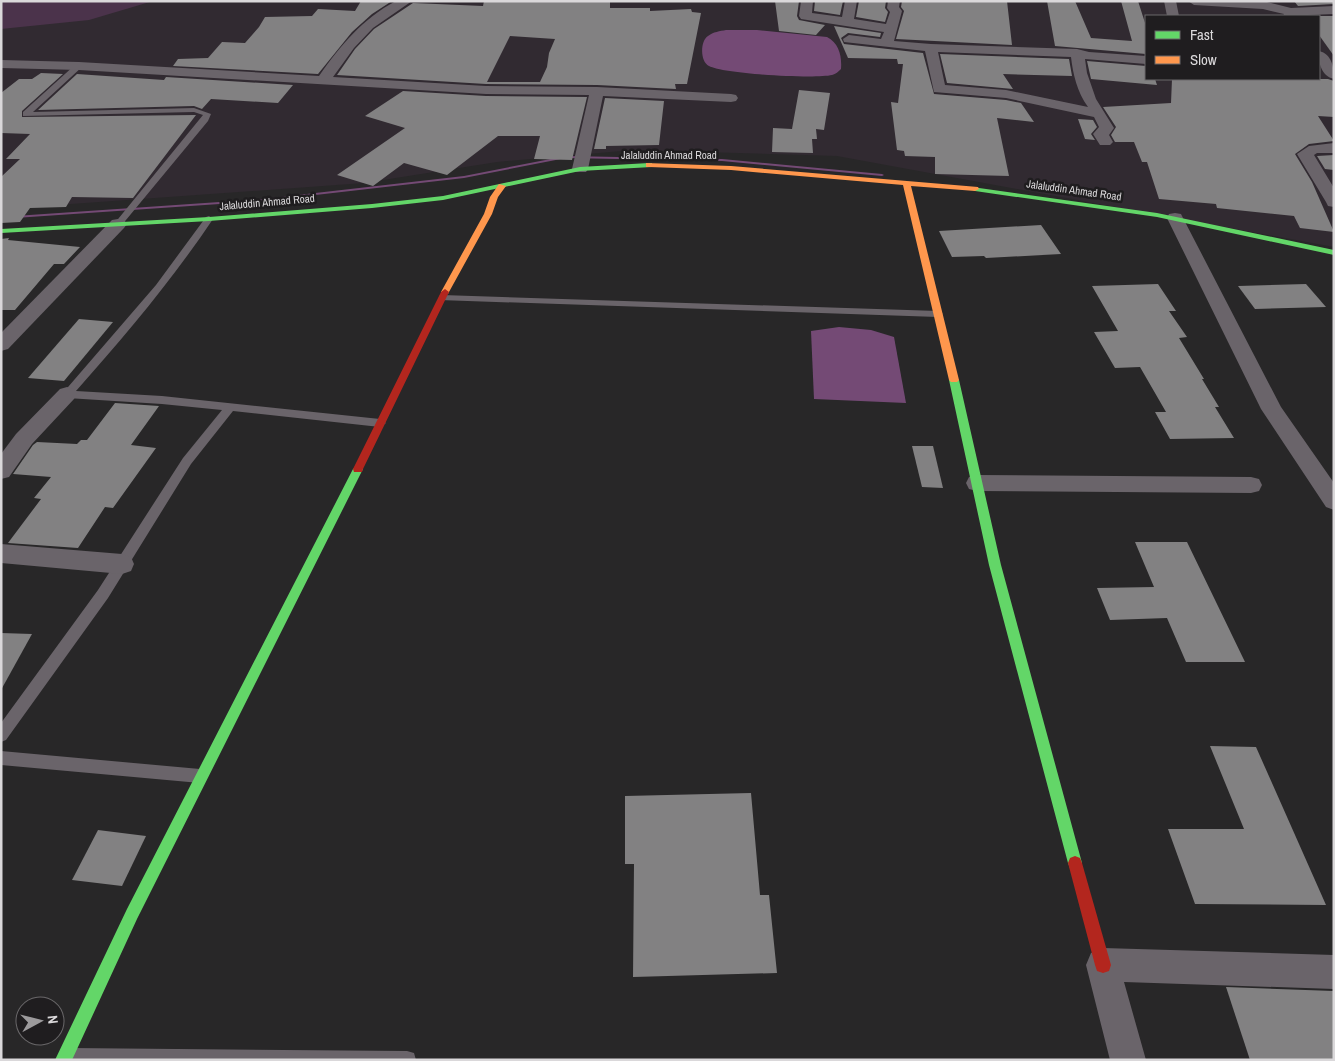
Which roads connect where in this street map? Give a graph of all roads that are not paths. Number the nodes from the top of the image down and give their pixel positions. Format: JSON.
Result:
{"nodes":[{"id":1,"x":406,"y":1,"type":"edge"},
{"id":2,"x":806,"y":1,"type":"edge"},
{"id":3,"x":851,"y":1,"type":"edge"},
{"id":4,"x":894,"y":1,"type":"edge"},
{"id":5,"x":1170,"y":1,"type":"edge"},
{"id":6,"x":1194,"y":1,"type":"edge"},
{"id":7,"x":1334,"y":10,"type":"edge"},
{"id":8,"x":1290,"y":14,"type":"edge"},
{"id":9,"x":1173,"y":15,"type":"edge"},
{"id":10,"x":847,"y":22,"type":"junction"},
{"id":11,"x":891,"y":29,"type":"junction"},
{"id":12,"x":850,"y":39,"type":"dead end"},
{"id":13,"x":886,"y":44,"type":"junction"},
{"id":14,"x":931,"y":48,"type":"junction"},
{"id":15,"x":1077,"y":52,"type":"junction"},
{"id":16,"x":1320,"y":56,"type":"edge"},
{"id":17,"x":1145,"y":60,"type":"edge"},
{"id":18,"x":4,"y":66,"type":"edge"},
{"id":19,"x":79,"y":66,"type":"junction"},
{"id":20,"x":1334,"y":75,"type":"edge"},
{"id":21,"x":322,"y":81,"type":"junction"},
{"id":22,"x":597,"y":91,"type":"junction"},
{"id":23,"x":731,"y":98,"type":"dead end"},
{"id":24,"x":1100,"y":114,"type":"junction"},
{"id":25,"x":1105,"y":142,"type":"dead end"},
{"id":26,"x":1334,"y":148,"type":"edge"},
{"id":27,"x":580,"y":169,"type":"junction"},
{"id":28,"x":906,"y":183,"type":"junction"},
{"id":29,"x":502,"y":186,"type":"junction"},
{"id":30,"x":1334,"y":202,"type":"edge"},
{"id":31,"x":1175,"y":218,"type":"junction"},
{"id":32,"x":209,"y":220,"type":"junction"},
{"id":33,"x":118,"y":224,"type":"junction"},
{"id":34,"x":1,"y":231,"type":"edge"},
{"id":35,"x":1334,"y":253,"type":"edge"},
{"id":36,"x":442,"y":298,"type":"junction"},
{"id":37,"x":938,"y":314,"type":"junction"},
{"id":38,"x":1,"y":345,"type":"edge"},
{"id":39,"x":67,"y":394,"type":"junction"},
{"id":40,"x":230,"y":408,"type":"junction"},
{"id":41,"x":380,"y":423,"type":"junction"},
{"id":42,"x":1,"y":472,"type":"edge"},
{"id":43,"x":977,"y":483,"type":"junction"},
{"id":44,"x":1251,"y":485,"type":"dead end"},
{"id":45,"x":1334,"y":501,"type":"edge"},
{"id":46,"x":1,"y":553,"type":"edge"},
{"id":47,"x":122,"y":564,"type":"junction"},
{"id":48,"x":1,"y":735,"type":"edge"},
{"id":49,"x":1,"y":758,"type":"edge"},
{"id":50,"x":203,"y":776,"type":"junction"},
{"id":51,"x":1103,"y":965,"type":"junction"},
{"id":52,"x":1334,"y":972,"type":"edge"},
{"id":53,"x":64,"y":1058,"type":"edge"},
{"id":54,"x":407,"y":1060,"type":"edge"},
{"id":55,"x":1128,"y":1060,"type":"edge"}],
"edges":[{"from":1,"to":21,"type":"street"},
{"from":2,"to":10,"type":"street"},
{"from":3,"to":10,"type":"street"},
{"from":4,"to":11,"type":"street"},
{"from":5,"to":9,"type":"street"},
{"from":6,"to":8,"type":"street"},
{"from":7,"to":8,"type":"street"},
{"from":10,"to":11,"type":"street"},
{"from":11,"to":13,"type":"street"},
{"from":12,"to":13,"type":"street"},
{"from":13,"to":14,"type":"street"},
{"from":14,"to":15,"type":"street"},
{"from":14,"to":24,"type":"street"},
{"from":15,"to":17,"type":"street"},
{"from":15,"to":24,"type":"street"},
{"from":16,"to":20,"type":"street"},
{"from":18,"to":19,"type":"street"},
{"from":19,"to":21,"type":"street"},
{"from":19,"to":33,"type":"lane"},
{"from":21,"to":22,"type":"street"},
{"from":22,"to":23,"type":"street"},
{"from":22,"to":27,"type":"street"},
{"from":24,"to":25,"type":"street"},
{"from":26,"to":30,"type":"street"},
{"from":27,"to":28,"type":"street","name":"Jalaluddin Ahmad Road"},
{"from":27,"to":29,"type":"street","name":"Jalaluddin Ahmad Road"},
{"from":28,"to":31,"type":"street","name":"Jalaluddin Ahmad Road"},
{"from":28,"to":37,"type":"street"},
{"from":29,"to":32,"type":"street","name":"Jalaluddin Ahmad Road"},
{"from":29,"to":36,"type":"street"},
{"from":31,"to":35,"type":"street","name":"Jalaluddin Ahmad Road"},
{"from":31,"to":45,"type":"street"},
{"from":32,"to":33,"type":"street","name":"Jalaluddin Ahmad Road"},
{"from":32,"to":39,"type":"lane"},
{"from":33,"to":34,"type":"street","name":"Jalaluddin Ahmad Road"},
{"from":33,"to":38,"type":"street"},
{"from":36,"to":37,"type":"lane"},
{"from":36,"to":41,"type":"street"},
{"from":37,"to":43,"type":"street"},
{"from":39,"to":40,"type":"lane"},
{"from":39,"to":42,"type":"street"},
{"from":40,"to":41,"type":"lane"},
{"from":40,"to":47,"type":"lane"},
{"from":41,"to":50,"type":"street"},
{"from":43,"to":44,"type":"street"},
{"from":43,"to":51,"type":"street"},
{"from":46,"to":47,"type":"street"},
{"from":47,"to":48,"type":"lane"},
{"from":49,"to":50,"type":"lane"},
{"from":50,"to":53,"type":"street"},
{"from":51,"to":52,"type":"street"},
{"from":51,"to":55,"type":"street"},
{"from":53,"to":54,"type":"lane"}]}
